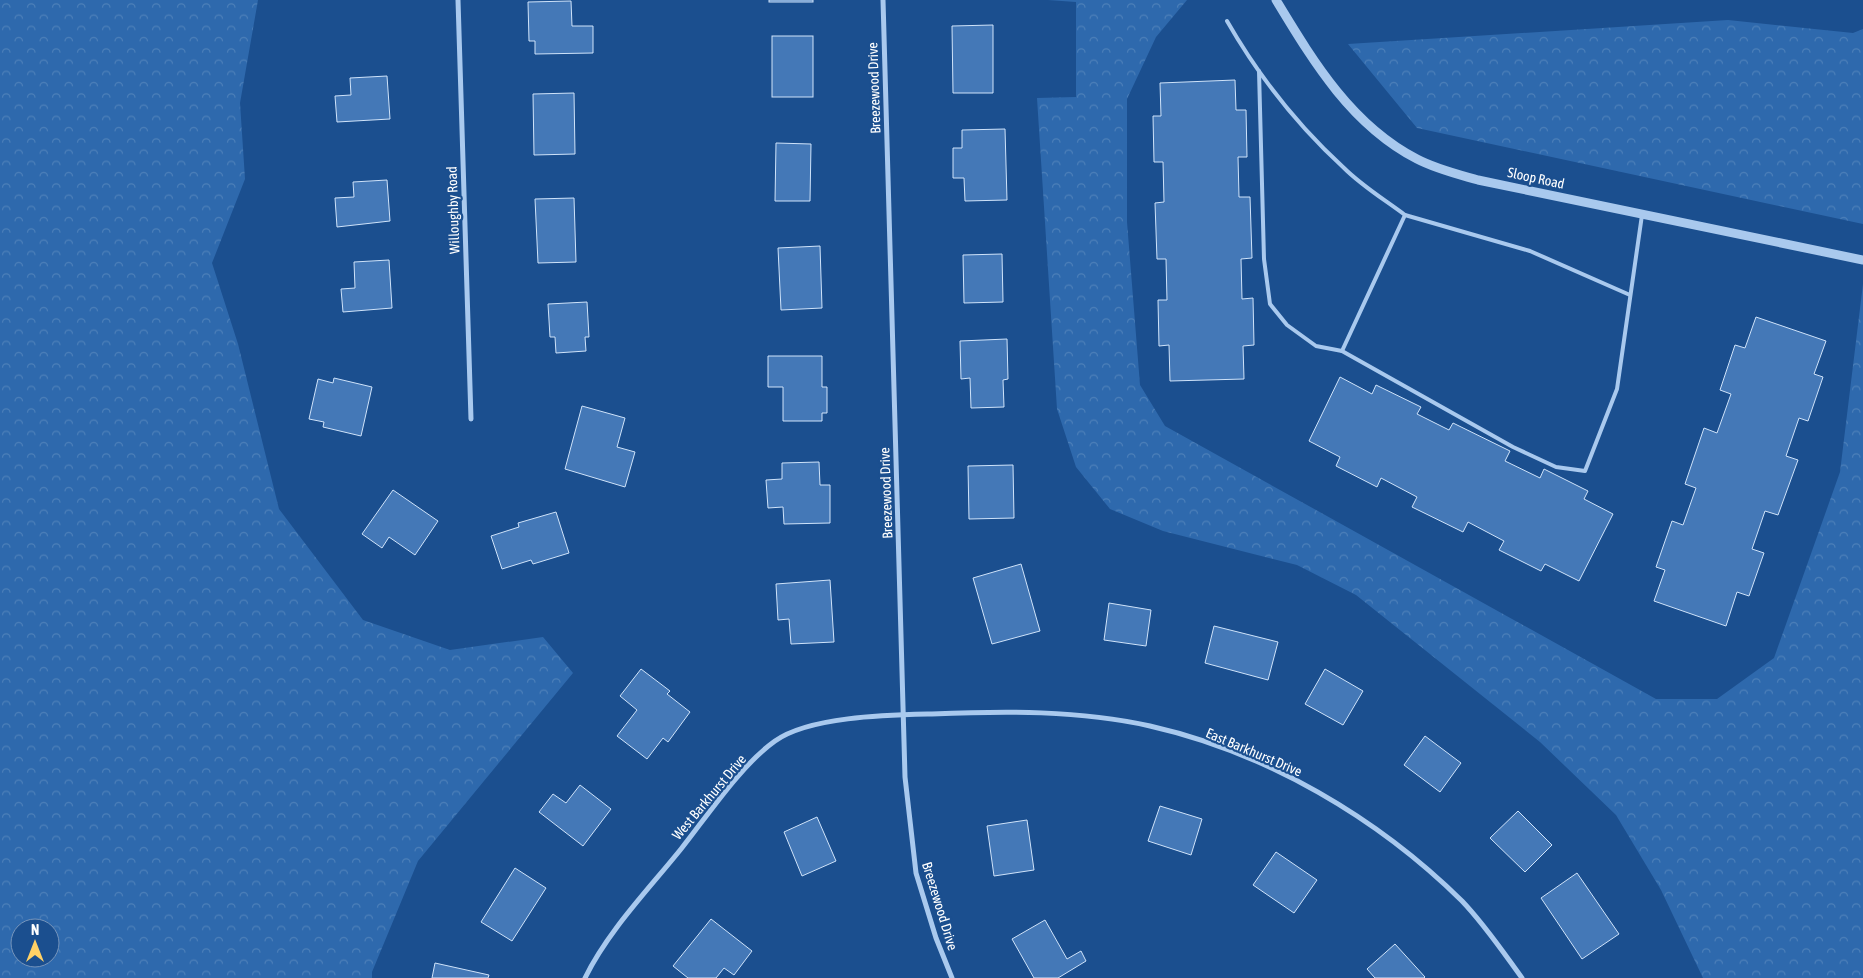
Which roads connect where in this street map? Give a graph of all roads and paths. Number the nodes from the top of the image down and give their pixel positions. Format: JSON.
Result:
{"nodes":[{"id":1,"x":458,"y":0,"type":"edge"},
{"id":2,"x":883,"y":0,"type":"edge"},
{"id":3,"x":1276,"y":0,"type":"edge"},
{"id":4,"x":1227,"y":21,"type":"dead end"},
{"id":5,"x":1259,"y":71,"type":"junction"},
{"id":6,"x":1642,"y":214,"type":"junction"},
{"id":7,"x":1405,"y":215,"type":"junction"},
{"id":8,"x":1863,"y":260,"type":"edge"},
{"id":9,"x":1630,"y":295,"type":"junction"},
{"id":10,"x":1342,"y":351,"type":"junction"},
{"id":11,"x":472,"y":419,"type":"dead end"},
{"id":12,"x":904,"y":715,"type":"junction"},
{"id":13,"x":585,"y":978,"type":"edge"},
{"id":14,"x":952,"y":978,"type":"edge"},
{"id":15,"x":1522,"y":978,"type":"edge"}],
"edges":[{"from":1,"to":11,"type":"street","name":"Willoughby Road"},
{"from":2,"to":12,"type":"street","name":"Breezewood Drive"},
{"from":3,"to":6,"type":"street","name":"Sloop Road"},
{"from":4,"to":5,"type":"lane"},
{"from":5,"to":7,"type":"lane"},
{"from":5,"to":10,"type":"lane"},
{"from":6,"to":8,"type":"street","name":"Sloop Road"},
{"from":6,"to":9,"type":"lane"},
{"from":7,"to":9,"type":"lane"},
{"from":7,"to":10,"type":"lane"},
{"from":9,"to":10,"type":"lane"},
{"from":12,"to":13,"type":"street","name":"West Barkhurst Drive"},
{"from":12,"to":14,"type":"street","name":"Breezewood Drive"},
{"from":12,"to":15,"type":"street","name":"East Barkhurst Drive"}]}
